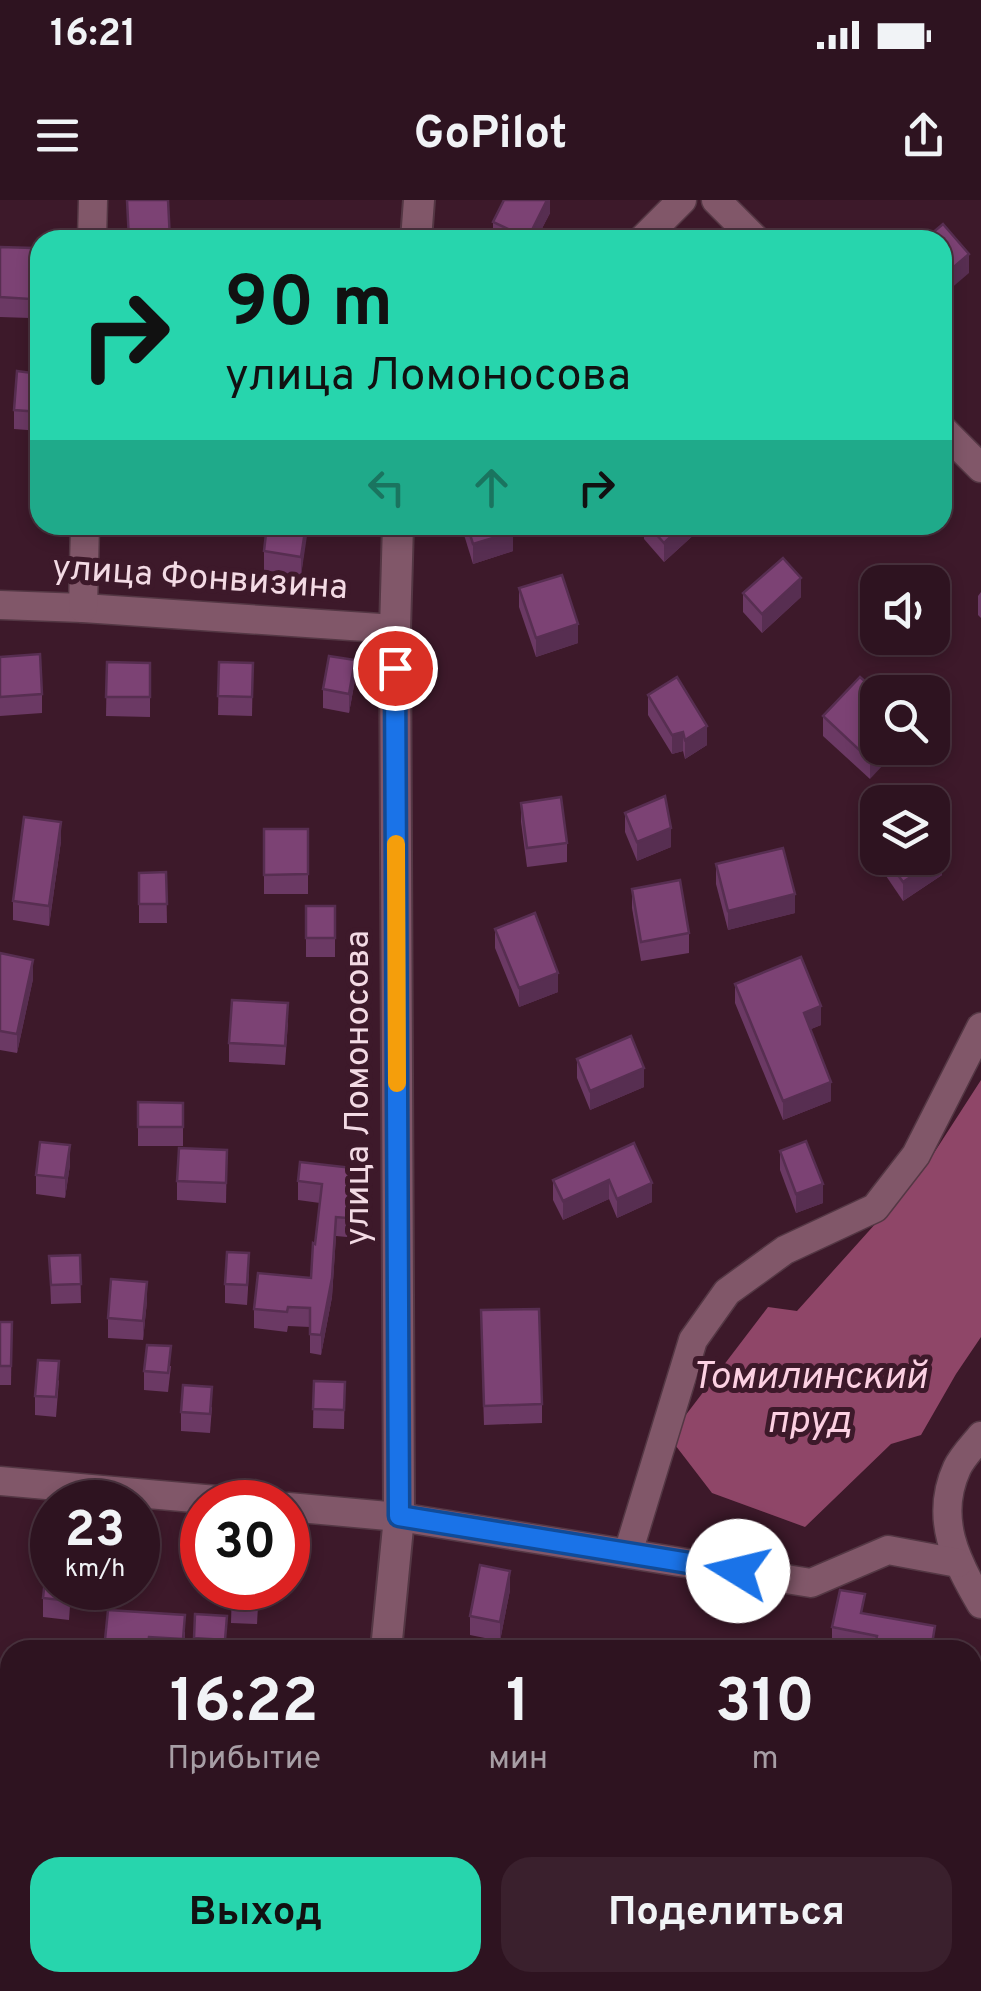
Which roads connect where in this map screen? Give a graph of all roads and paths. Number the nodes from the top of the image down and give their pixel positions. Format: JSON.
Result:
{"nodes":[{"id":1,"x":92,"y":200,"type":"edge"},
{"id":2,"x":418,"y":200,"type":"edge"},
{"id":3,"x":682,"y":200,"type":"edge"},
{"id":4,"x":716,"y":200,"type":"edge"},
{"id":5,"x":92,"y":230,"type":"edge"},
{"id":6,"x":416,"y":230,"type":"edge"},
{"id":7,"x":652,"y":230,"type":"edge"},
{"id":8,"x":746,"y":230,"type":"edge"},
{"id":9,"x":952,"y":439,"type":"edge"},
{"id":10,"x":981,"y":468,"type":"edge"},
{"id":11,"x":85,"y":535,"type":"edge"},
{"id":12,"x":398,"y":535,"type":"edge"},
{"id":13,"x":0,"y":606,"type":"edge"},
{"id":14,"x":83,"y":608,"type":"junction"},
{"id":15,"x":395,"y":629,"type":"junction"},
{"id":16,"x":981,"y":1027,"type":"edge"},
{"id":17,"x":981,"y":1436,"type":"edge"},
{"id":18,"x":0,"y":1482,"type":"edge"},
{"id":19,"x":180,"y":1497,"type":"edge"},
{"id":20,"x":310,"y":1509,"type":"edge"},
{"id":21,"x":399,"y":1516,"type":"junction"},
{"id":22,"x":628,"y":1553,"type":"junction"},
{"id":23,"x":958,"y":1563,"type":"junction"},
{"id":24,"x":981,"y":1604,"type":"edge"},
{"id":25,"x":387,"y":1640,"type":"edge"}],
"edges":[{"from":1,"to":5,"type":"street"},
{"from":2,"to":6,"type":"street"},
{"from":3,"to":7,"type":"street"},
{"from":4,"to":8,"type":"street"},
{"from":9,"to":10,"type":"street"},
{"from":11,"to":14,"type":"street"},
{"from":12,"to":15,"type":"street","name":"улица Ломоносова"},
{"from":13,"to":14,"type":"street","name":"улица Фонвизина"},
{"from":14,"to":15,"type":"street","name":"улица Фонвизина"},
{"from":15,"to":21,"type":"street","name":"улица Ломоносова"},
{"from":16,"to":22,"type":"street"},
{"from":17,"to":23,"type":"street"},
{"from":18,"to":19,"type":"street"},
{"from":20,"to":21,"type":"street"},
{"from":21,"to":22,"type":"street"},
{"from":21,"to":25,"type":"street","name":"улица Ломоносова"},
{"from":22,"to":23,"type":"street"},
{"from":23,"to":24,"type":"street"}]}
